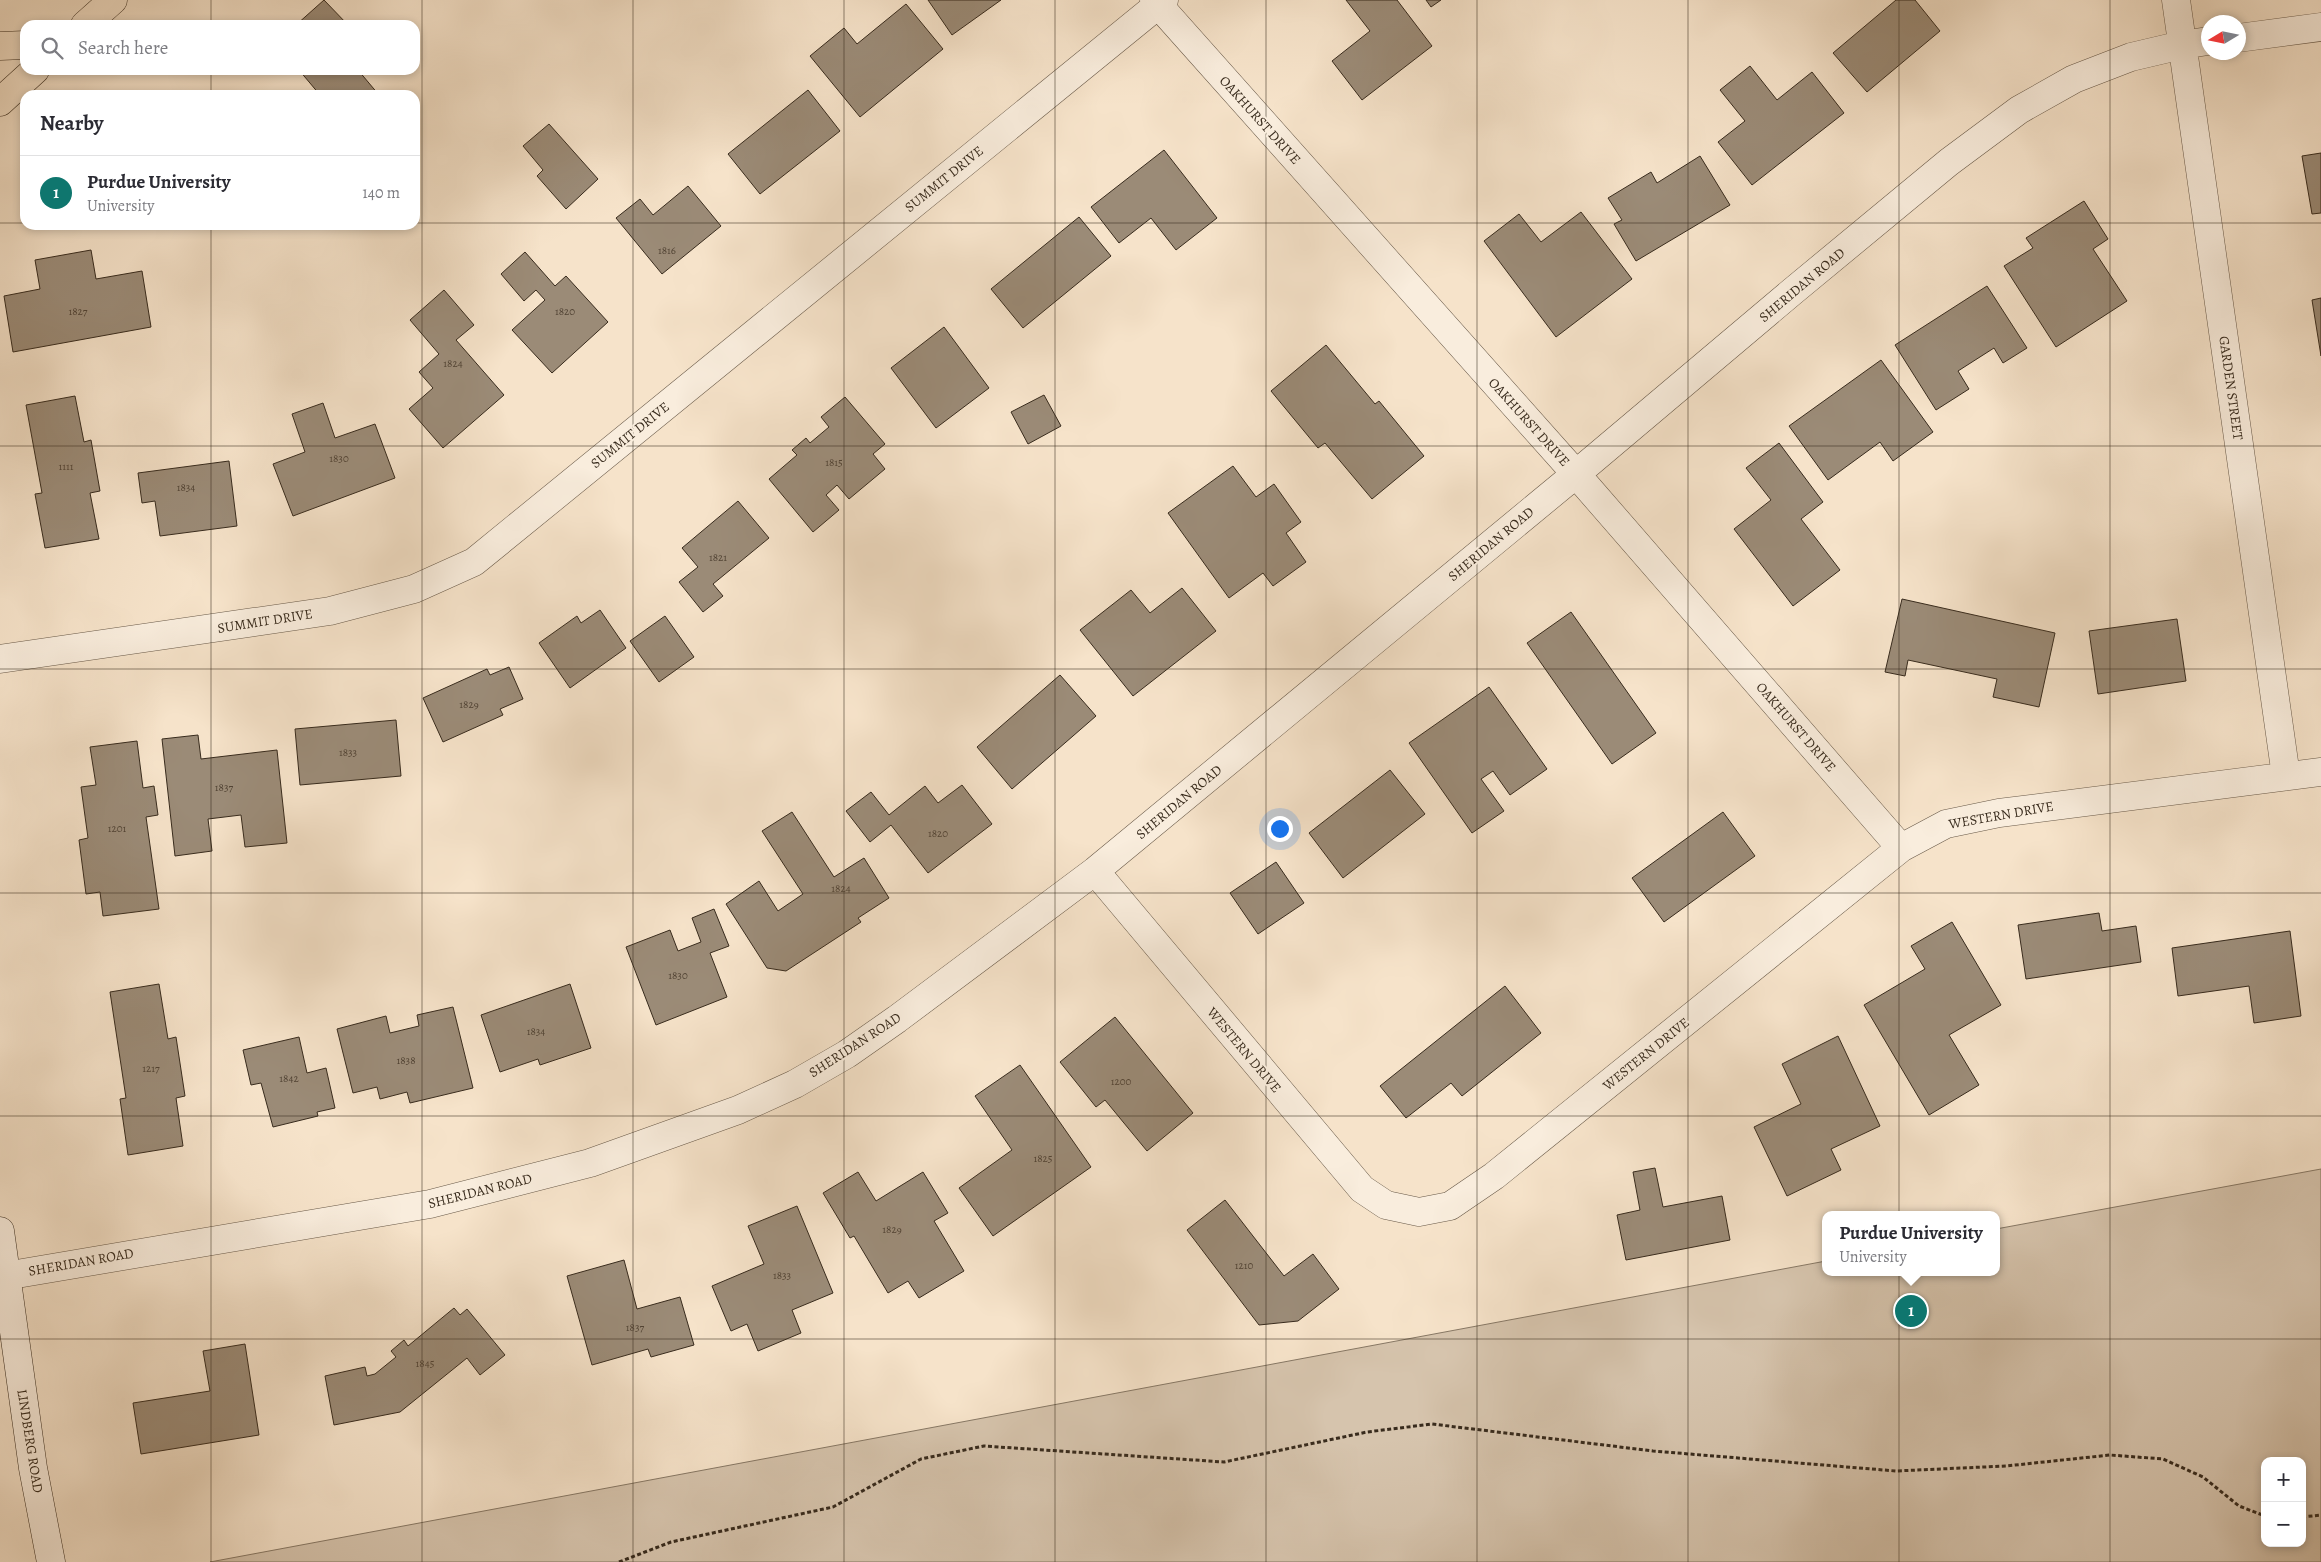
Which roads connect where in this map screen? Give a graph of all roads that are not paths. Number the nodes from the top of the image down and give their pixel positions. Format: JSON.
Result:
{"nodes":[{"id":1,"x":113,"y":0,"type":"edge"},
{"id":2,"x":2176,"y":0,"type":"edge"},
{"id":3,"x":1159,"y":1,"type":"edge"},
{"id":4,"x":91,"y":20,"type":"edge"},
{"id":5,"x":2321,"y":27,"type":"edge"},
{"id":6,"x":2246,"y":37,"type":"edge"},
{"id":7,"x":2195,"y":43,"type":"edge"},
{"id":8,"x":20,"y":45,"type":"edge"},
{"id":9,"x":0,"y":46,"type":"edge"},
{"id":10,"x":30,"y":75,"type":"edge"},
{"id":11,"x":0,"y":102,"type":"edge"},
{"id":12,"x":1576,"y":474,"type":"junction"},
{"id":13,"x":0,"y":659,"type":"edge"},
{"id":14,"x":2321,"y":772,"type":"edge"},
{"id":15,"x":2286,"y":776,"type":"junction"},
{"id":16,"x":1901,"y":848,"type":"junction"},
{"id":17,"x":1095,"y":871,"type":"junction"},
{"id":18,"x":0,"y":1231,"type":"edge"},
{"id":19,"x":5,"y":1276,"type":"junction"},
{"id":20,"x":51,"y":1562,"type":"edge"}],
"edges":[{"from":1,"to":4,"type":"main road"},
{"from":2,"to":7,"type":"street","name":"GARDEN STREET"},
{"from":3,"to":12,"type":"street","name":"OAKHURST DRIVE"},
{"from":3,"to":13,"type":"street","name":"SUMMIT DRIVE"},
{"from":5,"to":6,"type":"street"},
{"from":7,"to":12,"type":"street","name":"SHERIDAN ROAD"},
{"from":7,"to":15,"type":"street","name":"GARDEN STREET"},
{"from":8,"to":9,"type":"main road"},
{"from":10,"to":11,"type":"main road"},
{"from":12,"to":16,"type":"street","name":"OAKHURST DRIVE"},
{"from":12,"to":17,"type":"street","name":"SHERIDAN ROAD"},
{"from":14,"to":15,"type":"street","name":"WESTERN DRIVE"},
{"from":15,"to":16,"type":"street","name":"WESTERN DRIVE"},
{"from":16,"to":17,"type":"street","name":"WESTERN DRIVE"},
{"from":17,"to":19,"type":"street","name":"SHERIDAN ROAD"},
{"from":18,"to":19,"type":"street","name":"LINDBERG ROAD"},
{"from":19,"to":20,"type":"street","name":"LINDBERG ROAD"}]}
